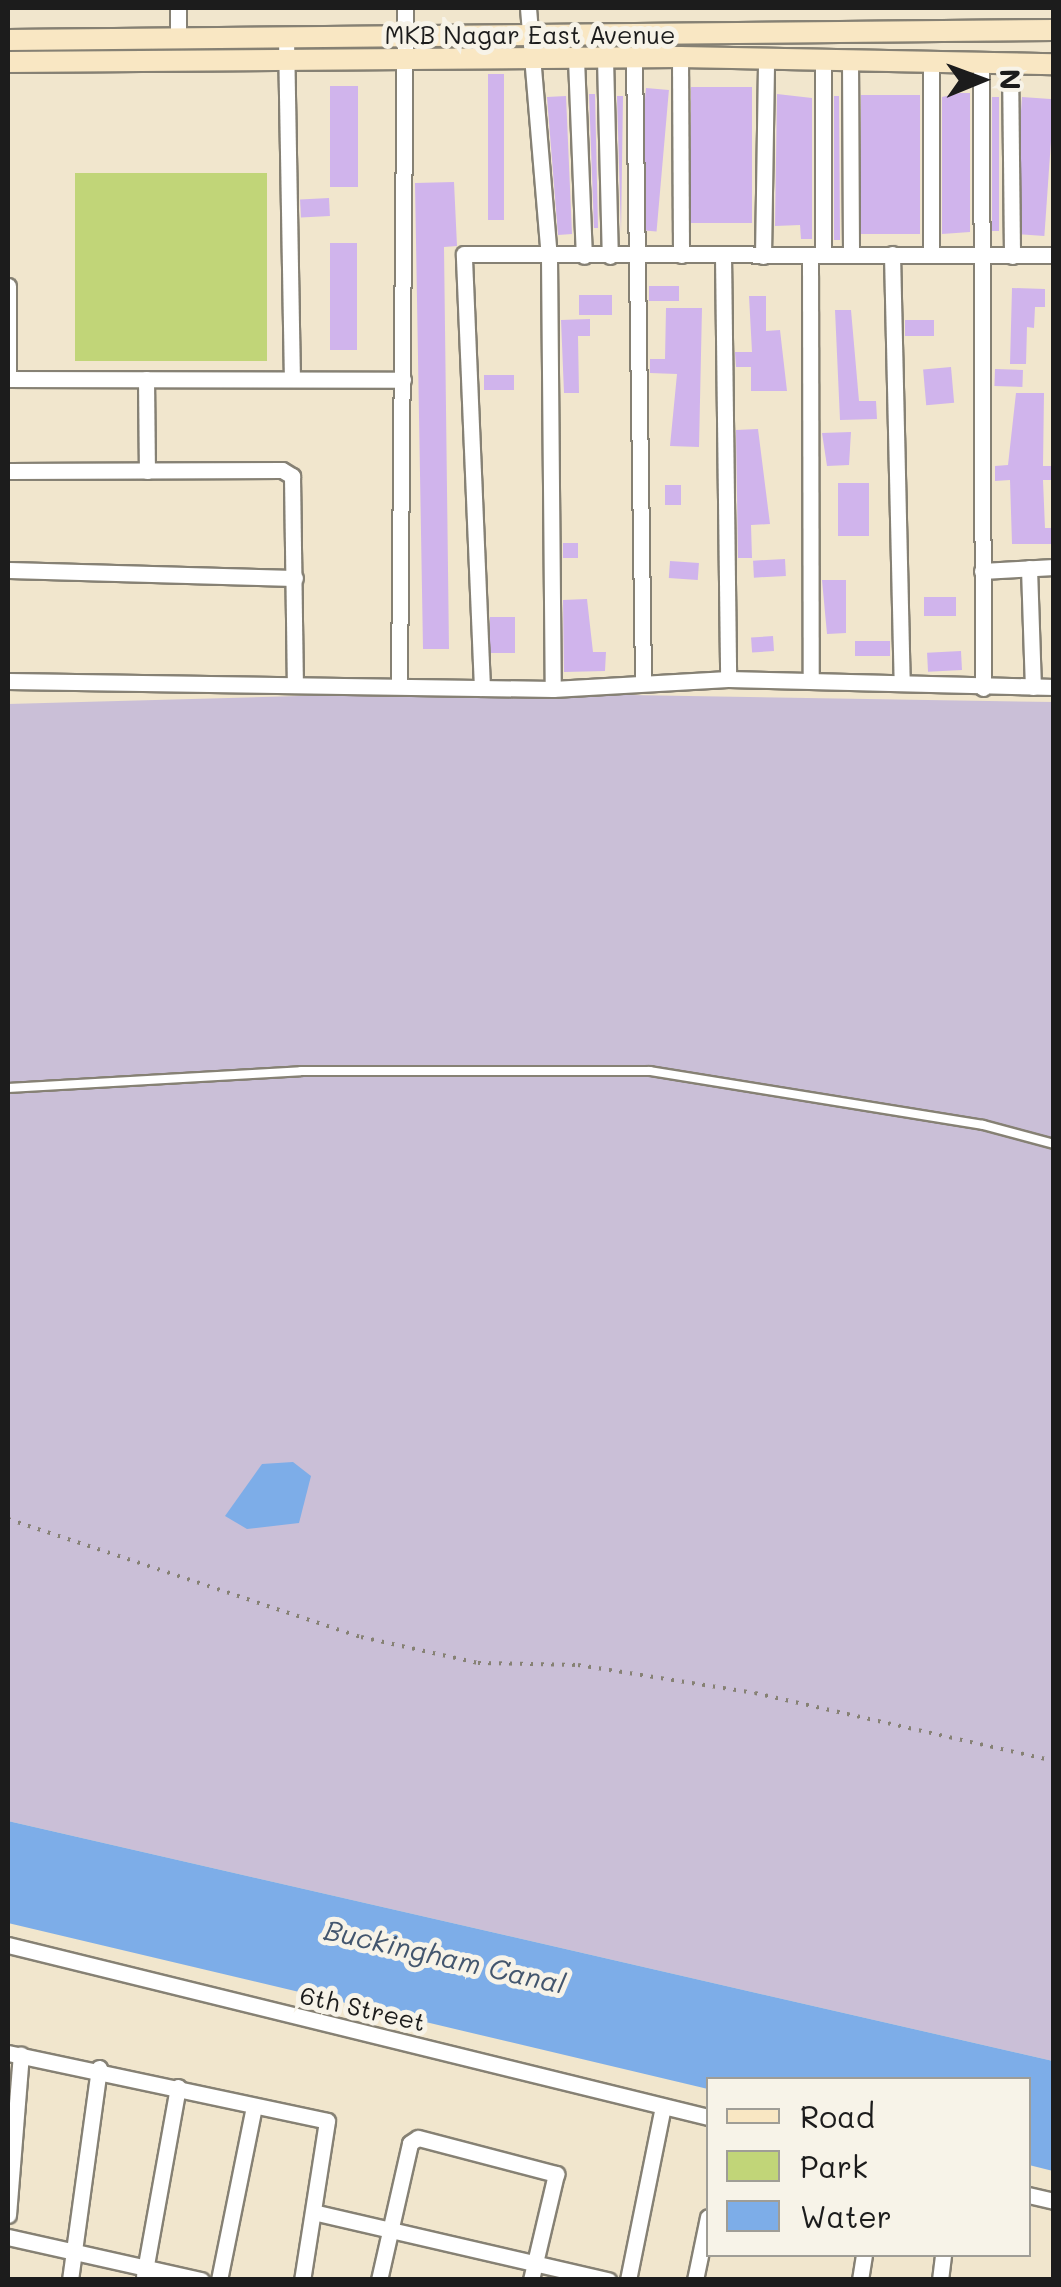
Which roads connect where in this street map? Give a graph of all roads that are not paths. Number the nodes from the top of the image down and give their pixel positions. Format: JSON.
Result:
{"nodes":[{"id":1,"x":178,"y":8,"type":"edge"},
{"id":2,"x":405,"y":8,"type":"edge"},
{"id":3,"x":528,"y":8,"type":"edge"},
{"id":4,"x":1054,"y":30,"type":"edge"},
{"id":5,"x":405,"y":38,"type":"junction"},
{"id":6,"x":178,"y":40,"type":"junction"},
{"id":7,"x":286,"y":48,"type":"junction"},
{"id":8,"x":528,"y":48,"type":"junction"},
{"id":9,"x":8,"y":51,"type":"edge"},
{"id":10,"x":680,"y":57,"type":"junction"},
{"id":11,"x":605,"y":58,"type":"junction"},
{"id":12,"x":634,"y":58,"type":"junction"},
{"id":13,"x":576,"y":59,"type":"junction"},
{"id":14,"x":850,"y":59,"type":"junction"},
{"id":15,"x":406,"y":60,"type":"junction"},
{"id":16,"x":766,"y":60,"type":"junction"},
{"id":17,"x":823,"y":60,"type":"junction"},
{"id":18,"x":981,"y":60,"type":"junction"},
{"id":19,"x":931,"y":61,"type":"junction"},
{"id":20,"x":1010,"y":62,"type":"junction"},
{"id":21,"x":1054,"y":64,"type":"edge"},
{"id":22,"x":851,"y":254,"type":"junction"},
{"id":23,"x":892,"y":254,"type":"junction"},
{"id":24,"x":932,"y":254,"type":"junction"},
{"id":25,"x":681,"y":255,"type":"junction"},
{"id":26,"x":723,"y":255,"type":"junction"},
{"id":27,"x":817,"y":255,"type":"junction"},
{"id":28,"x":1054,"y":255,"type":"edge"},
{"id":29,"x":584,"y":256,"type":"junction"},
{"id":30,"x":610,"y":256,"type":"junction"},
{"id":31,"x":638,"y":256,"type":"junction"},
{"id":32,"x":763,"y":256,"type":"junction"},
{"id":33,"x":984,"y":256,"type":"junction"},
{"id":34,"x":1012,"y":256,"type":"junction"},
{"id":35,"x":549,"y":257,"type":"junction"},
{"id":36,"x":8,"y":286,"type":"edge"},
{"id":37,"x":146,"y":379,"type":"junction"},
{"id":38,"x":292,"y":379,"type":"junction"},
{"id":39,"x":404,"y":380,"type":"junction"},
{"id":40,"x":8,"y":471,"type":"edge"},
{"id":41,"x":147,"y":471,"type":"junction"},
{"id":42,"x":1054,"y":567,"type":"edge"},
{"id":43,"x":1030,"y":568,"type":"junction"},
{"id":44,"x":8,"y":570,"type":"edge"},
{"id":45,"x":982,"y":571,"type":"junction"},
{"id":46,"x":296,"y":578,"type":"junction"},
{"id":47,"x":643,"y":680,"type":"junction"},
{"id":48,"x":728,"y":680,"type":"junction"},
{"id":49,"x":8,"y":681,"type":"edge"},
{"id":50,"x":810,"y":681,"type":"junction"},
{"id":51,"x":399,"y":682,"type":"junction"},
{"id":52,"x":902,"y":682,"type":"junction"},
{"id":53,"x":295,"y":683,"type":"junction"},
{"id":54,"x":482,"y":688,"type":"junction"},
{"id":55,"x":553,"y":688,"type":"junction"},
{"id":56,"x":983,"y":688,"type":"junction"},
{"id":57,"x":1033,"y":688,"type":"junction"},
{"id":58,"x":1054,"y":688,"type":"edge"},
{"id":59,"x":8,"y":1088,"type":"edge"},
{"id":60,"x":1054,"y":1144,"type":"edge"},
{"id":61,"x":8,"y":1945,"type":"edge"},
{"id":62,"x":14,"y":2054,"type":"edge"},
{"id":63,"x":99,"y":2068,"type":"junction"},
{"id":64,"x":178,"y":2086,"type":"junction"},
{"id":65,"x":254,"y":2106,"type":"junction"},
{"id":66,"x":664,"y":2106,"type":"junction"},
{"id":67,"x":706,"y":2116,"type":"edge"},
{"id":68,"x":317,"y":2213,"type":"junction"},
{"id":69,"x":8,"y":2215,"type":"edge"},
{"id":70,"x":706,"y":2227,"type":"edge"},
{"id":71,"x":393,"y":2228,"type":"junction"},
{"id":72,"x":8,"y":2238,"type":"edge"},
{"id":73,"x":72,"y":2251,"type":"junction"},
{"id":74,"x":536,"y":2262,"type":"junction"},
{"id":75,"x":144,"y":2274,"type":"edge"},
{"id":76,"x":70,"y":2280,"type":"edge"},
{"id":77,"x":201,"y":2280,"type":"edge"},
{"id":78,"x":219,"y":2280,"type":"edge"},
{"id":79,"x":302,"y":2280,"type":"edge"},
{"id":80,"x":379,"y":2280,"type":"edge"},
{"id":81,"x":531,"y":2280,"type":"edge"},
{"id":82,"x":608,"y":2280,"type":"edge"},
{"id":83,"x":628,"y":2280,"type":"edge"},
{"id":84,"x":695,"y":2280,"type":"edge"}],
"edges":[{"from":1,"to":6,"type":"street"},
{"from":2,"to":5,"type":"street"},
{"from":3,"to":8,"type":"street"},
{"from":4,"to":8,"type":"main road","name":"MKB Nagar East Avenue"},
{"from":5,"to":7,"type":"main road"},
{"from":5,"to":8,"type":"main road"},
{"from":5,"to":15,"type":"street"},
{"from":6,"to":7,"type":"main road"},
{"from":6,"to":9,"type":"main road"},
{"from":7,"to":9,"type":"main road","name":"MKB Nagar East Avenue"},
{"from":7,"to":15,"type":"main road","name":"MKB Nagar East Avenue"},
{"from":7,"to":38,"type":"street"},
{"from":8,"to":13,"type":"main road","name":"MKB Nagar East Avenue"},
{"from":8,"to":15,"type":"main road","name":"MKB Nagar East Avenue"},
{"from":8,"to":35,"type":"street"},
{"from":10,"to":12,"type":"main road","name":"MKB Nagar East Avenue"},
{"from":10,"to":16,"type":"main road","name":"MKB Nagar East Avenue"},
{"from":10,"to":25,"type":"street"},
{"from":11,"to":12,"type":"main road","name":"MKB Nagar East Avenue"},
{"from":11,"to":13,"type":"main road","name":"MKB Nagar East Avenue"},
{"from":11,"to":30,"type":"street"},
{"from":12,"to":31,"type":"street"},
{"from":13,"to":29,"type":"street"},
{"from":14,"to":17,"type":"main road","name":"MKB Nagar East Avenue"},
{"from":14,"to":19,"type":"main road","name":"MKB Nagar East Avenue"},
{"from":14,"to":22,"type":"street"},
{"from":15,"to":39,"type":"street"},
{"from":16,"to":17,"type":"main road","name":"MKB Nagar East Avenue"},
{"from":16,"to":32,"type":"street"},
{"from":17,"to":27,"type":"street"},
{"from":18,"to":19,"type":"main road","name":"MKB Nagar East Avenue"},
{"from":18,"to":20,"type":"main road","name":"MKB Nagar East Avenue"},
{"from":18,"to":33,"type":"street"},
{"from":19,"to":24,"type":"street"},
{"from":20,"to":21,"type":"main road","name":"MKB Nagar East Avenue"},
{"from":20,"to":34,"type":"street"},
{"from":22,"to":23,"type":"street"},
{"from":22,"to":27,"type":"street"},
{"from":23,"to":24,"type":"street"},
{"from":23,"to":52,"type":"street"},
{"from":24,"to":33,"type":"street"},
{"from":25,"to":26,"type":"street"},
{"from":25,"to":31,"type":"street"},
{"from":26,"to":32,"type":"street"},
{"from":26,"to":48,"type":"street"},
{"from":27,"to":32,"type":"street"},
{"from":27,"to":50,"type":"street"},
{"from":28,"to":34,"type":"street"},
{"from":29,"to":30,"type":"street"},
{"from":29,"to":35,"type":"street"},
{"from":30,"to":31,"type":"street"},
{"from":31,"to":47,"type":"street"},
{"from":33,"to":34,"type":"street"},
{"from":33,"to":45,"type":"street"},
{"from":35,"to":54,"type":"street"},
{"from":35,"to":55,"type":"street"},
{"from":36,"to":37,"type":"street"},
{"from":37,"to":38,"type":"street"},
{"from":37,"to":41,"type":"street"},
{"from":38,"to":39,"type":"street"},
{"from":39,"to":51,"type":"street"},
{"from":40,"to":41,"type":"street"},
{"from":41,"to":46,"type":"street"},
{"from":42,"to":43,"type":"street"},
{"from":43,"to":45,"type":"street"},
{"from":43,"to":57,"type":"street"},
{"from":44,"to":46,"type":"street"},
{"from":45,"to":56,"type":"street"},
{"from":46,"to":53,"type":"street"},
{"from":47,"to":48,"type":"street"},
{"from":47,"to":55,"type":"street"},
{"from":48,"to":50,"type":"street"},
{"from":49,"to":53,"type":"street"},
{"from":50,"to":52,"type":"street"},
{"from":51,"to":53,"type":"street"},
{"from":51,"to":54,"type":"street"},
{"from":52,"to":56,"type":"street"},
{"from":54,"to":55,"type":"street"},
{"from":56,"to":57,"type":"street"},
{"from":57,"to":58,"type":"street"},
{"from":59,"to":60,"type":"lane"},
{"from":61,"to":66,"type":"street","name":"6th Street"},
{"from":62,"to":63,"type":"street"},
{"from":62,"to":69,"type":"street"},
{"from":63,"to":64,"type":"street"},
{"from":63,"to":73,"type":"street"},
{"from":64,"to":65,"type":"street"},
{"from":64,"to":75,"type":"street"},
{"from":65,"to":68,"type":"street"},
{"from":65,"to":78,"type":"street"},
{"from":66,"to":67,"type":"street","name":"6th Street"},
{"from":66,"to":83,"type":"street"},
{"from":68,"to":71,"type":"street"},
{"from":68,"to":79,"type":"street"},
{"from":70,"to":84,"type":"street"},
{"from":71,"to":74,"type":"street"},
{"from":71,"to":74,"type":"street"},
{"from":71,"to":80,"type":"street"},
{"from":72,"to":73,"type":"street"},
{"from":73,"to":75,"type":"street"},
{"from":73,"to":76,"type":"street"},
{"from":74,"to":81,"type":"street"},
{"from":74,"to":82,"type":"street"},
{"from":75,"to":77,"type":"street"}]}
